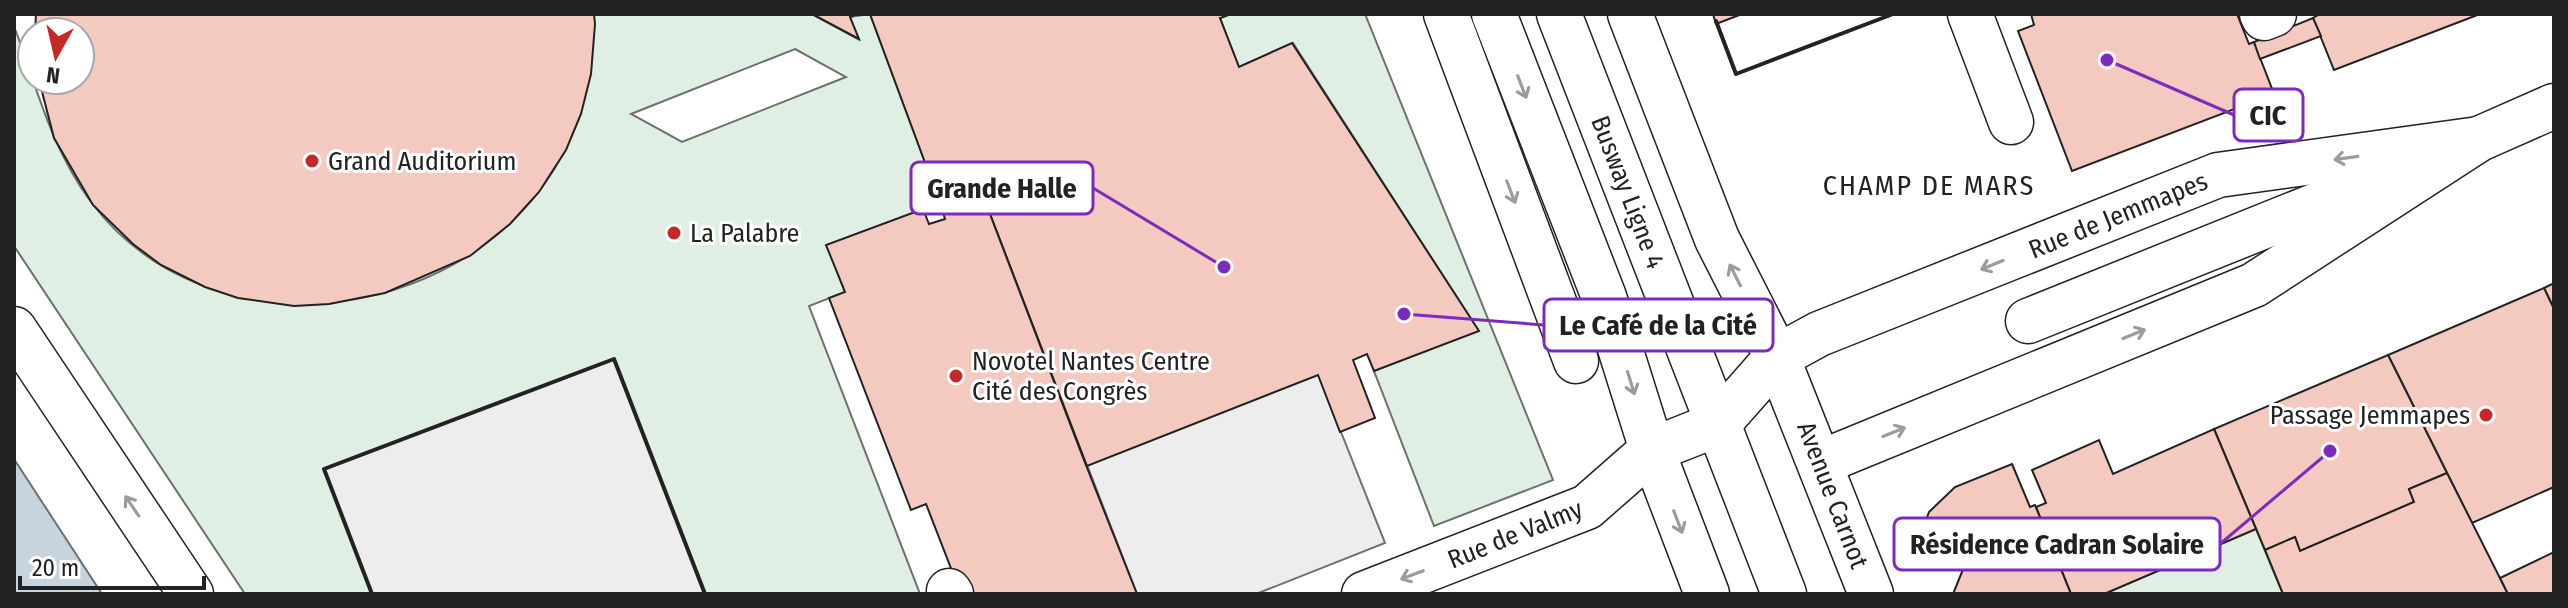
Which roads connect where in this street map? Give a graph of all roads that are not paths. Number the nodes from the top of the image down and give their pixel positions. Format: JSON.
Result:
{"nodes":[{"id":1,"x":1446,"y":14,"type":"edge"},
{"id":2,"x":1494,"y":14,"type":"edge"},
{"id":3,"x":1559,"y":14,"type":"edge"},
{"id":4,"x":1630,"y":14,"type":"edge"},
{"id":5,"x":1970,"y":14,"type":"edge"},
{"id":6,"x":2554,"y":106,"type":"edge"},
{"id":7,"x":2011,"y":122,"type":"dead end"},
{"id":8,"x":2479,"y":139,"type":"junction"},
{"id":9,"x":2028,"y":321,"type":"dead end"},
{"id":10,"x":14,"y":329,"type":"edge"},
{"id":11,"x":1576,"y":361,"type":"dead end"},
{"id":12,"x":1785,"y":376,"type":"junction"},
{"id":13,"x":1718,"y":424,"type":"junction"},
{"id":14,"x":1652,"y":450,"type":"junction"},
{"id":15,"x":1822,"y":462,"type":"junction"},
{"id":16,"x":191,"y":594,"type":"edge"},
{"id":17,"x":1364,"y":594,"type":"edge"},
{"id":18,"x":1707,"y":594,"type":"edge"},
{"id":19,"x":1784,"y":594,"type":"edge"},
{"id":20,"x":1871,"y":594,"type":"edge"}],
"edges":[{"from":1,"to":11,"type":"street","one_way":true},
{"from":2,"to":14,"type":"street","one_way":true},
{"from":3,"to":13,"type":"street","name":"Busway Ligne 4"},
{"from":12,"to":4,"type":"street","name":"Avenue Carnot","one_way":true},
{"from":5,"to":7,"type":"street"},
{"from":6,"to":8,"type":"street","name":"Rue de Jemmapes"},
{"from":8,"to":9,"type":"street"},
{"from":8,"to":12,"type":"street","name":"Rue de Jemmapes","one_way":true},
{"from":15,"to":8,"type":"street","name":"Rue de Jemmapes","one_way":true},
{"from":16,"to":10,"type":"street","one_way":true},
{"from":12,"to":13,"type":"street","name":"Rue de Jemmapes"},
{"from":12,"to":15,"type":"street","name":"Avenue Carnot"},
{"from":13,"to":14,"type":"street","name":"Rue de Valmy"},
{"from":13,"to":19,"type":"street","name":"Busway Ligne 4"},
{"from":14,"to":17,"type":"street","name":"Rue de Valmy","one_way":true},
{"from":14,"to":18,"type":"street","one_way":true},
{"from":15,"to":20,"type":"street","name":"Avenue Carnot"}]}
